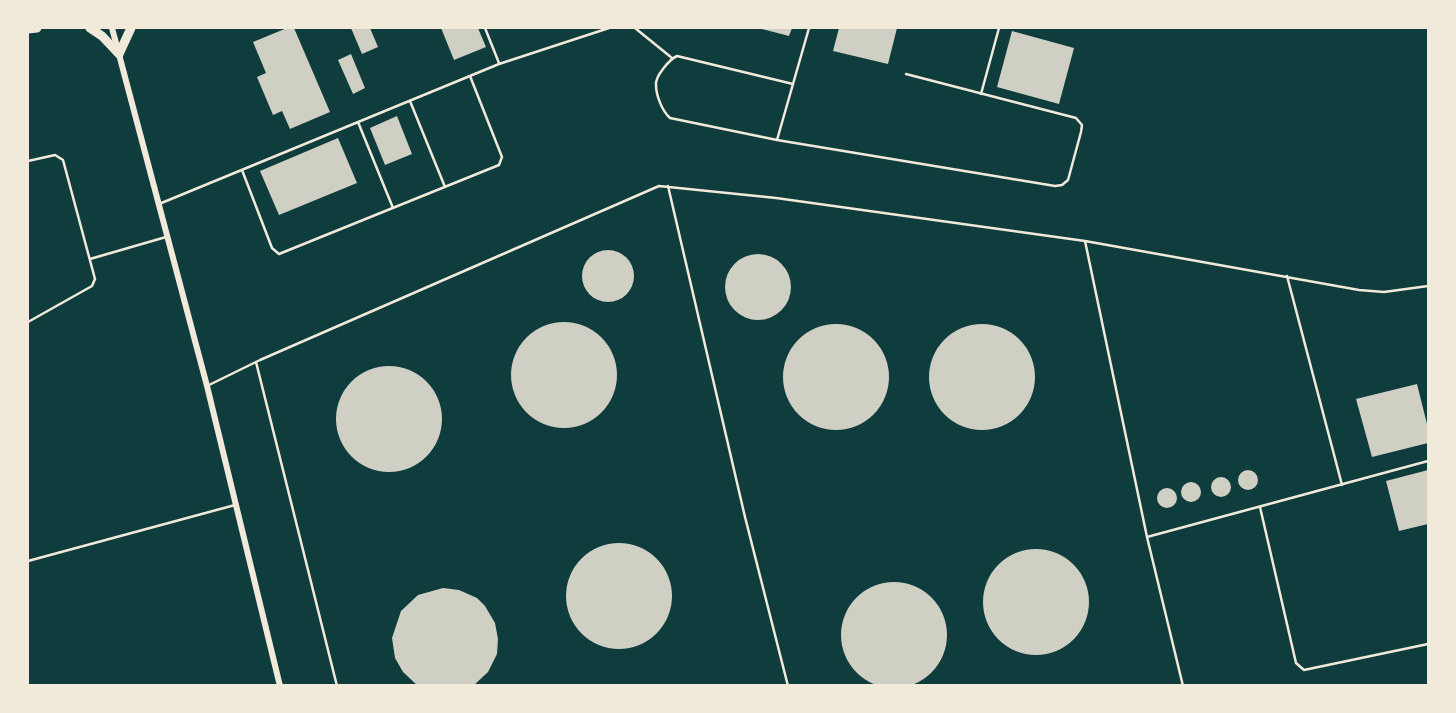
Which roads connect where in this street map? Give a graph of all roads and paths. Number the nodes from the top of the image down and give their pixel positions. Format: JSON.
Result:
{"nodes":[{"id":1,"x":37,"y":28,"type":"edge"},
{"id":2,"x":90,"y":28,"type":"edge"},
{"id":3,"x":112,"y":28,"type":"edge"},
{"id":4,"x":132,"y":28,"type":"edge"},
{"id":5,"x":485,"y":28,"type":"edge"},
{"id":6,"x":609,"y":28,"type":"edge"},
{"id":7,"x":635,"y":28,"type":"edge"},
{"id":8,"x":809,"y":28,"type":"edge"},
{"id":9,"x":999,"y":28,"type":"edge"},
{"id":10,"x":28,"y":29,"type":"edge"},
{"id":11,"x":119,"y":54,"type":"junction"},
{"id":12,"x":672,"y":58,"type":"junction"},
{"id":13,"x":499,"y":64,"type":"junction"},
{"id":14,"x":906,"y":74,"type":"dead end"},
{"id":15,"x":470,"y":76,"type":"junction"},
{"id":16,"x":793,"y":84,"type":"junction"},
{"id":17,"x":981,"y":94,"type":"junction"},
{"id":18,"x":410,"y":101,"type":"junction"},
{"id":19,"x":358,"y":122,"type":"junction"},
{"id":20,"x":777,"y":140,"type":"junction"},
{"id":21,"x":28,"y":162,"type":"edge"},
{"id":22,"x":242,"y":170,"type":"junction"},
{"id":23,"x":668,"y":186,"type":"junction"},
{"id":24,"x":445,"y":187,"type":"junction"},
{"id":25,"x":159,"y":204,"type":"junction"},
{"id":26,"x":393,"y":208,"type":"junction"},
{"id":27,"x":168,"y":237,"type":"junction"},
{"id":28,"x":1084,"y":241,"type":"junction"},
{"id":29,"x":90,"y":258,"type":"junction"},
{"id":30,"x":1287,"y":276,"type":"junction"},
{"id":31,"x":1428,"y":286,"type":"edge"},
{"id":32,"x":28,"y":322,"type":"edge"},
{"id":33,"x":256,"y":362,"type":"junction"},
{"id":34,"x":208,"y":386,"type":"junction"},
{"id":35,"x":1428,"y":461,"type":"edge"},
{"id":36,"x":1342,"y":486,"type":"junction"},
{"id":37,"x":236,"y":504,"type":"junction"},
{"id":38,"x":1260,"y":507,"type":"junction"},
{"id":39,"x":1147,"y":537,"type":"junction"},
{"id":40,"x":28,"y":561,"type":"edge"},
{"id":41,"x":1428,"y":644,"type":"edge"},
{"id":42,"x":280,"y":686,"type":"edge"},
{"id":43,"x":337,"y":686,"type":"edge"},
{"id":44,"x":788,"y":686,"type":"edge"},
{"id":45,"x":1183,"y":686,"type":"edge"}],
"edges":[{"from":1,"to":10,"type":"main road"},
{"from":2,"to":11,"type":"main road"},
{"from":3,"to":11,"type":"street"},
{"from":4,"to":11,"type":"main road"},
{"from":5,"to":13,"type":"lane"},
{"from":6,"to":13,"type":"lane"},
{"from":7,"to":12,"type":"lane"},
{"from":8,"to":16,"type":"lane"},
{"from":9,"to":17,"type":"lane"},
{"from":11,"to":25,"type":"street"},
{"from":12,"to":16,"type":"lane"},
{"from":12,"to":20,"type":"lane"},
{"from":13,"to":15,"type":"lane"},
{"from":14,"to":17,"type":"lane"},
{"from":15,"to":18,"type":"lane"},
{"from":15,"to":24,"type":"lane"},
{"from":16,"to":20,"type":"lane"},
{"from":17,"to":20,"type":"lane"},
{"from":18,"to":19,"type":"lane"},
{"from":18,"to":24,"type":"lane"},
{"from":19,"to":22,"type":"lane"},
{"from":19,"to":26,"type":"lane"},
{"from":21,"to":29,"type":"lane"},
{"from":22,"to":25,"type":"lane"},
{"from":22,"to":26,"type":"lane"},
{"from":23,"to":28,"type":"lane"},
{"from":23,"to":33,"type":"lane"},
{"from":23,"to":44,"type":"lane"},
{"from":24,"to":26,"type":"lane"},
{"from":25,"to":27,"type":"street"},
{"from":27,"to":29,"type":"lane"},
{"from":27,"to":34,"type":"street"},
{"from":28,"to":30,"type":"lane"},
{"from":28,"to":39,"type":"lane"},
{"from":29,"to":32,"type":"lane"},
{"from":30,"to":31,"type":"lane"},
{"from":30,"to":36,"type":"lane"},
{"from":33,"to":34,"type":"lane"},
{"from":33,"to":43,"type":"lane"},
{"from":34,"to":37,"type":"street"},
{"from":35,"to":36,"type":"lane"},
{"from":36,"to":38,"type":"lane"},
{"from":37,"to":40,"type":"lane"},
{"from":37,"to":42,"type":"street"},
{"from":38,"to":39,"type":"lane"},
{"from":38,"to":41,"type":"lane"},
{"from":39,"to":45,"type":"lane"}]}
